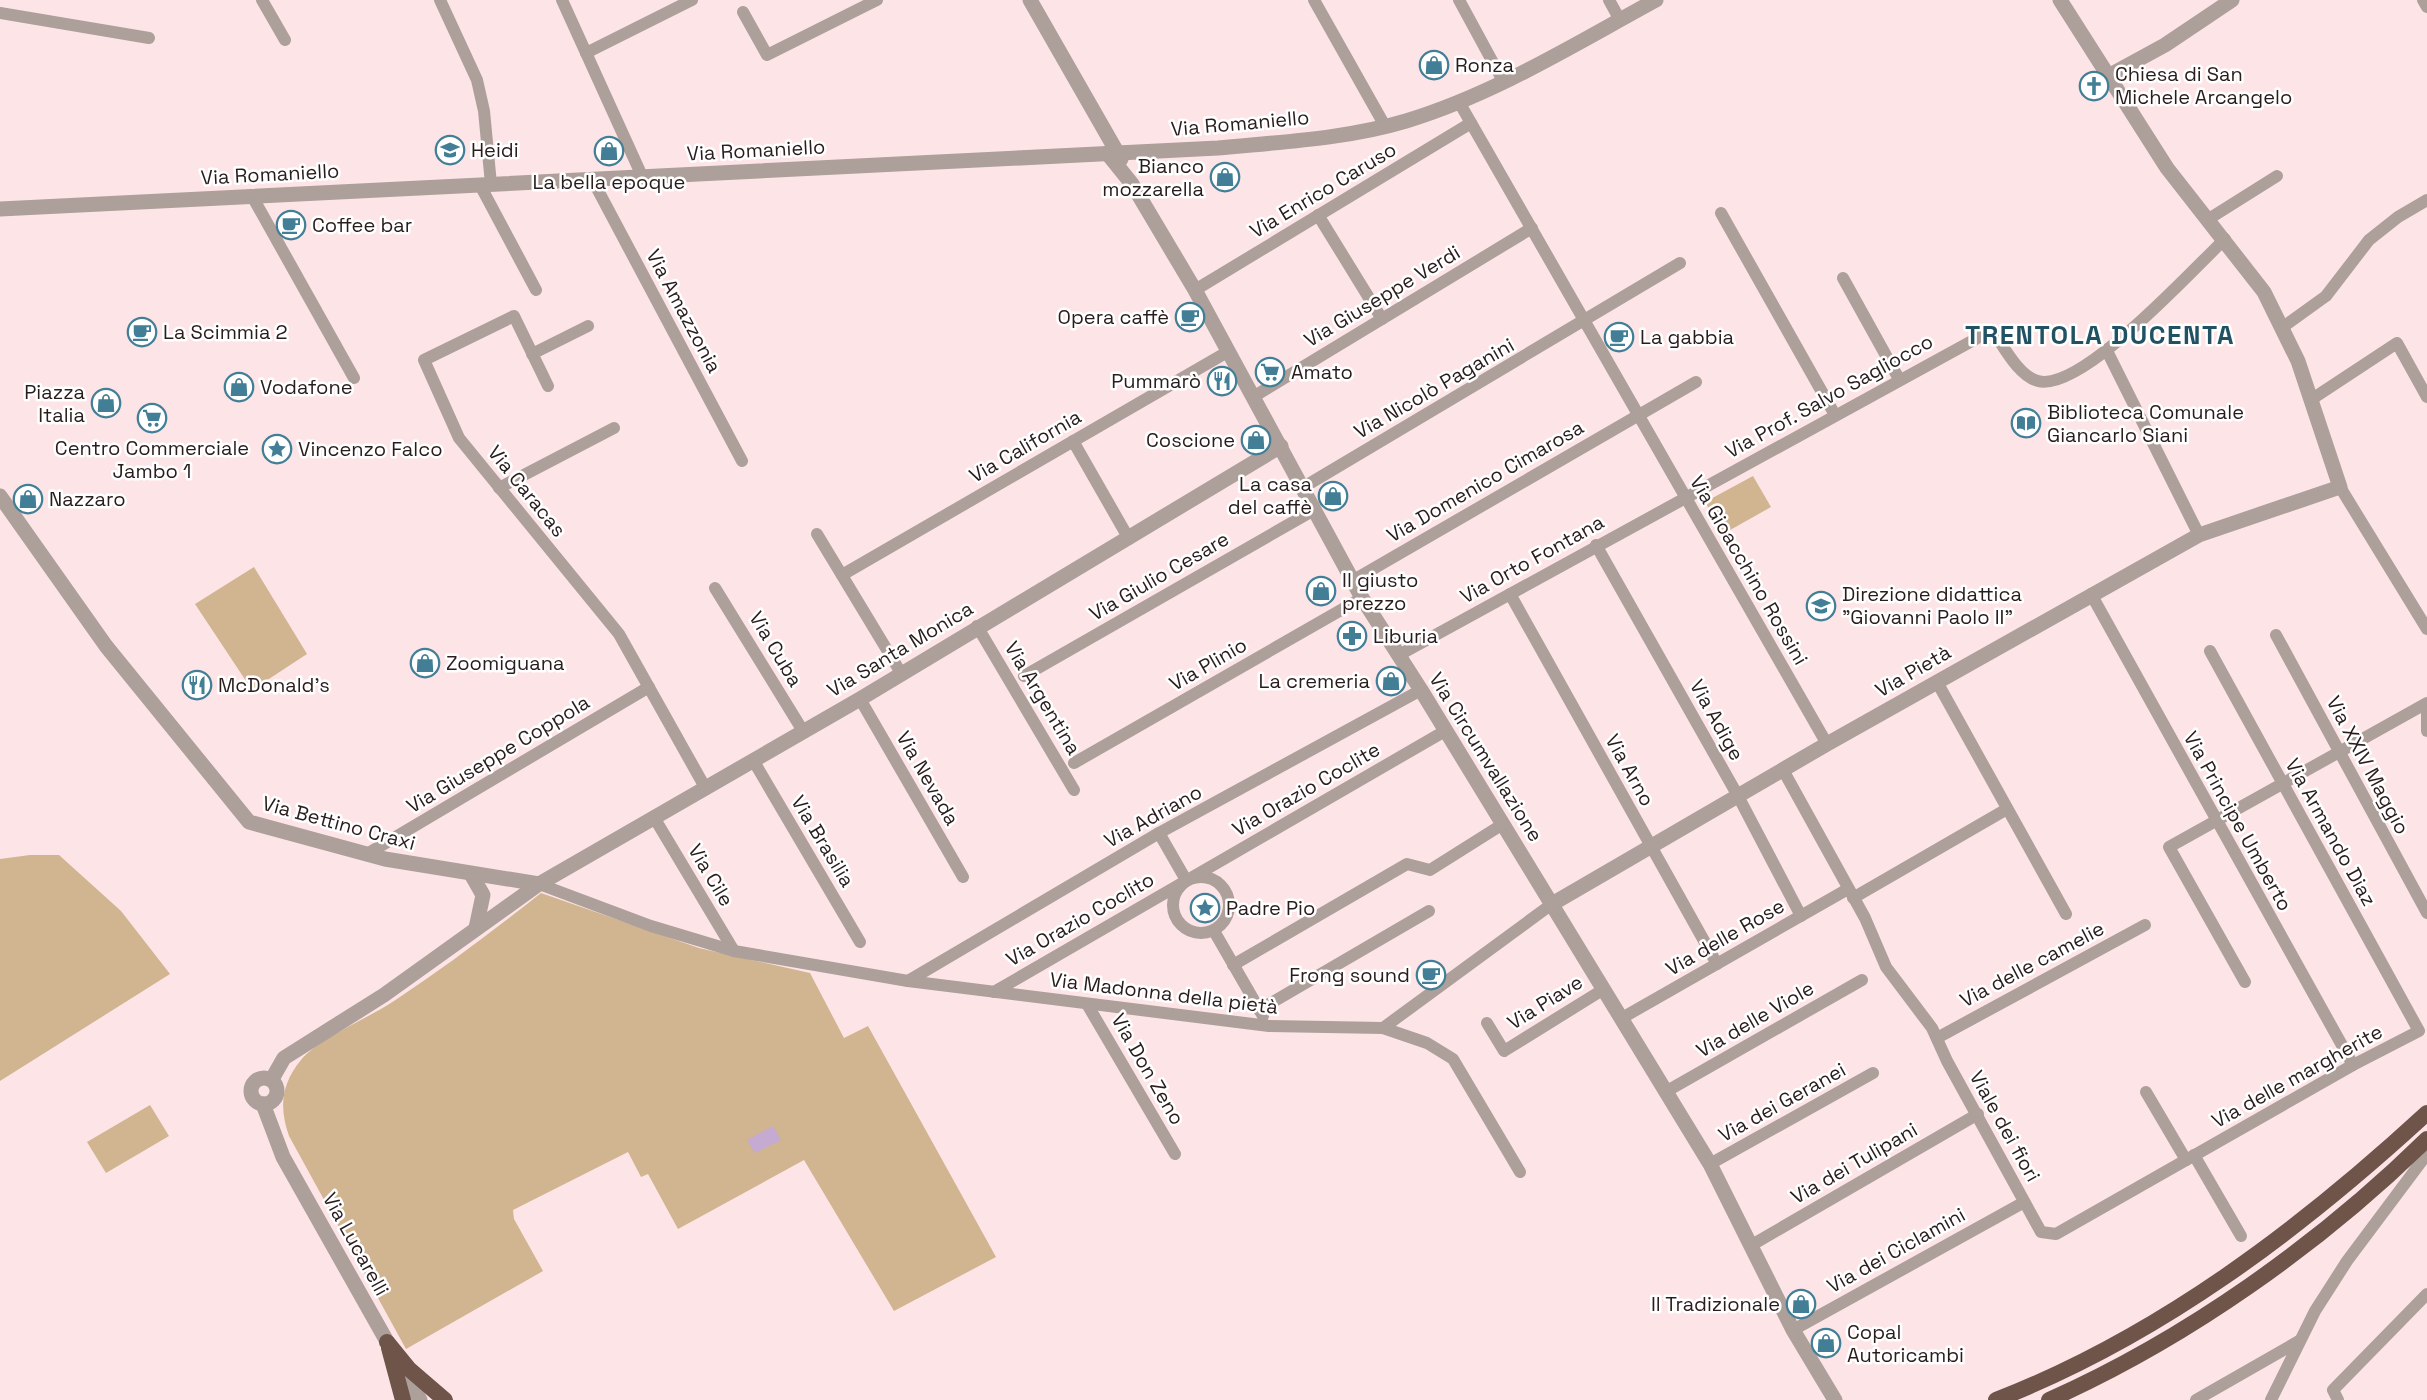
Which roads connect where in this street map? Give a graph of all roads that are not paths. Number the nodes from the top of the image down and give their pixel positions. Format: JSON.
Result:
{"nodes":[{"id":1,"x":262,"y":0,"type":"edge"},
{"id":2,"x":440,"y":0,"type":"edge"},
{"id":3,"x":562,"y":0,"type":"edge"},
{"id":4,"x":692,"y":0,"type":"edge"},
{"id":5,"x":877,"y":0,"type":"edge"},
{"id":6,"x":1030,"y":0,"type":"edge"},
{"id":7,"x":1314,"y":0,"type":"edge"},
{"id":8,"x":1460,"y":0,"type":"edge"},
{"id":9,"x":1609,"y":0,"type":"edge"},
{"id":10,"x":1656,"y":0,"type":"edge"},
{"id":11,"x":2060,"y":0,"type":"edge"},
{"id":12,"x":2232,"y":0,"type":"edge"},
{"id":13,"x":2422,"y":0,"type":"edge"},
{"id":14,"x":2427,"y":7,"type":"edge"},
{"id":15,"x":743,"y":12,"type":"dead end"},
{"id":16,"x":0,"y":13,"type":"edge"},
{"id":17,"x":1620,"y":20,"type":"junction"},
{"id":18,"x":149,"y":38,"type":"dead end"},
{"id":19,"x":285,"y":40,"type":"dead end"},
{"id":20,"x":586,"y":53,"type":"junction"},
{"id":21,"x":2110,"y":75,"type":"junction"},
{"id":22,"x":1503,"y":81,"type":"junction"},
{"id":23,"x":1460,"y":102,"type":"junction"},
{"id":24,"x":1471,"y":123,"type":"junction"},
{"id":25,"x":1385,"y":126,"type":"junction"},
{"id":26,"x":1136,"y":152,"type":"junction"},
{"id":27,"x":1112,"y":153,"type":"junction"},
{"id":28,"x":642,"y":176,"type":"junction"},
{"id":29,"x":2277,"y":176,"type":"dead end"},
{"id":30,"x":1132,"y":178,"type":"junction"},
{"id":31,"x":592,"y":179,"type":"junction"},
{"id":32,"x":486,"y":184,"type":"junction"},
{"id":33,"x":252,"y":196,"type":"junction"},
{"id":34,"x":2427,"y":200,"type":"edge"},
{"id":35,"x":0,"y":209,"type":"edge"},
{"id":36,"x":1721,"y":213,"type":"dead end"},
{"id":37,"x":1318,"y":215,"type":"junction"},
{"id":38,"x":2207,"y":220,"type":"junction"},
{"id":39,"x":1532,"y":228,"type":"junction"},
{"id":40,"x":2224,"y":239,"type":"junction"},
{"id":41,"x":1680,"y":263,"type":"dead end"},
{"id":42,"x":1843,"y":278,"type":"dead end"},
{"id":43,"x":536,"y":290,"type":"dead end"},
{"id":44,"x":1195,"y":290,"type":"junction"},
{"id":45,"x":1382,"y":319,"type":"junction"},
{"id":46,"x":1585,"y":322,"type":"junction"},
{"id":47,"x":588,"y":326,"type":"dead end"},
{"id":48,"x":2283,"y":327,"type":"junction"},
{"id":49,"x":1228,"y":351,"type":"junction"},
{"id":50,"x":2107,"y":351,"type":"junction"},
{"id":51,"x":532,"y":354,"type":"junction"},
{"id":52,"x":354,"y":378,"type":"dead end"},
{"id":53,"x":1899,"y":379,"type":"junction"},
{"id":54,"x":1696,"y":382,"type":"dead end"},
{"id":55,"x":548,"y":386,"type":"dead end"},
{"id":56,"x":1253,"y":397,"type":"junction"},
{"id":57,"x":2427,"y":397,"type":"edge"},
{"id":58,"x":2312,"y":399,"type":"junction"},
{"id":59,"x":1638,"y":415,"type":"junction"},
{"id":60,"x":1834,"y":415,"type":"junction"},
{"id":61,"x":614,"y":428,"type":"dead end"},
{"id":62,"x":1073,"y":441,"type":"junction"},
{"id":63,"x":1281,"y":447,"type":"junction"},
{"id":64,"x":742,"y":461,"type":"dead end"},
{"id":65,"x":2340,"y":487,"type":"junction"},
{"id":66,"x":499,"y":488,"type":"junction"},
{"id":67,"x":1302,"y":488,"type":"junction"},
{"id":68,"x":0,"y":496,"type":"edge"},
{"id":69,"x":1686,"y":498,"type":"junction"},
{"id":70,"x":1314,"y":510,"type":"junction"},
{"id":71,"x":817,"y":534,"type":"dead end"},
{"id":72,"x":2199,"y":534,"type":"junction"},
{"id":73,"x":1129,"y":539,"type":"junction"},
{"id":74,"x":1596,"y":545,"type":"junction"},
{"id":75,"x":842,"y":575,"type":"junction"},
{"id":76,"x":1353,"y":581,"type":"junction"},
{"id":77,"x":716,"y":588,"type":"dead end"},
{"id":78,"x":1510,"y":594,"type":"junction"},
{"id":79,"x":2091,"y":594,"type":"junction"},
{"id":80,"x":1362,"y":598,"type":"junction"},
{"id":81,"x":977,"y":626,"type":"junction"},
{"id":82,"x":2427,"y":629,"type":"edge"},
{"id":83,"x":2276,"y":634,"type":"dead end"},
{"id":84,"x":2210,"y":651,"type":"dead end"},
{"id":85,"x":1399,"y":655,"type":"junction"},
{"id":86,"x":901,"y":673,"type":"junction"},
{"id":87,"x":1024,"y":676,"type":"dead end"},
{"id":88,"x":1937,"y":682,"type":"junction"},
{"id":89,"x":649,"y":687,"type":"junction"},
{"id":90,"x":1421,"y":690,"type":"junction"},
{"id":91,"x":860,"y":699,"type":"junction"},
{"id":92,"x":2427,"y":703,"type":"edge"},
{"id":93,"x":2427,"y":710,"type":"edge"},
{"id":94,"x":1445,"y":730,"type":"junction"},
{"id":95,"x":803,"y":731,"type":"junction"},
{"id":96,"x":2427,"y":731,"type":"edge"},
{"id":97,"x":1827,"y":744,"type":"junction"},
{"id":98,"x":2340,"y":753,"type":"junction"},
{"id":99,"x":753,"y":760,"type":"junction"},
{"id":100,"x":1074,"y":763,"type":"dead end"},
{"id":101,"x":1783,"y":770,"type":"junction"},
{"id":102,"x":2283,"y":785,"type":"junction"},
{"id":103,"x":706,"y":789,"type":"junction"},
{"id":104,"x":1074,"y":790,"type":"dead end"},
{"id":105,"x":1738,"y":796,"type":"junction"},
{"id":106,"x":2007,"y":809,"type":"junction"},
{"id":107,"x":655,"y":819,"type":"junction"},
{"id":108,"x":2215,"y":820,"type":"junction"},
{"id":109,"x":1503,"y":824,"type":"junction"},
{"id":110,"x":1159,"y":834,"type":"junction"},
{"id":111,"x":1650,"y":847,"type":"junction"},
{"id":112,"x":367,"y":854,"type":"junction"},
{"id":113,"x":471,"y":874,"type":"junction"},
{"id":114,"x":963,"y":877,"type":"dead end"},
{"id":115,"x":1186,"y":880,"type":"junction"},
{"id":116,"x":539,"y":884,"type":"junction"},
{"id":117,"x":1850,"y":894,"type":"junction"},
{"id":118,"x":1552,"y":904,"type":"junction"},
{"id":119,"x":1429,"y":911,"type":"dead end"},
{"id":120,"x":2427,"y":913,"type":"edge"},
{"id":121,"x":2066,"y":914,"type":"dead end"},
{"id":122,"x":1801,"y":916,"type":"junction"},
{"id":123,"x":2145,"y":925,"type":"dead end"},
{"id":124,"x":476,"y":928,"type":"junction"},
{"id":125,"x":1214,"y":931,"type":"junction"},
{"id":126,"x":860,"y":942,"type":"dead end"},
{"id":127,"x":734,"y":951,"type":"junction"},
{"id":128,"x":1233,"y":964,"type":"junction"},
{"id":129,"x":1716,"y":964,"type":"junction"},
{"id":130,"x":1862,"y":980,"type":"dead end"},
{"id":131,"x":908,"y":981,"type":"junction"},
{"id":132,"x":2245,"y":982,"type":"dead end"},
{"id":133,"x":1604,"y":989,"type":"junction"},
{"id":134,"x":994,"y":992,"type":"junction"},
{"id":135,"x":1087,"y":1004,"type":"junction"},
{"id":136,"x":1259,"y":1010,"type":"junction"},
{"id":137,"x":1622,"y":1018,"type":"junction"},
{"id":138,"x":1487,"y":1023,"type":"dead end"},
{"id":139,"x":1269,"y":1026,"type":"junction"},
{"id":140,"x":1383,"y":1028,"type":"junction"},
{"id":141,"x":2419,"y":1031,"type":"joint"},
{"id":142,"x":1937,"y":1038,"type":"junction"},
{"id":143,"x":2353,"y":1065,"type":"junction"},
{"id":144,"x":1873,"y":1073,"type":"dead end"},
{"id":145,"x":1667,"y":1092,"type":"junction"},
{"id":146,"x":2146,"y":1092,"type":"dead end"},
{"id":147,"x":2427,"y":1113,"type":"edge"},
{"id":148,"x":1978,"y":1114,"type":"junction"},
{"id":149,"x":2427,"y":1139,"type":"edge"},
{"id":150,"x":1175,"y":1154,"type":"dead end"},
{"id":151,"x":2427,"y":1154,"type":"edge"},
{"id":152,"x":2190,"y":1158,"type":"junction"},
{"id":153,"x":1710,"y":1164,"type":"junction"},
{"id":154,"x":1520,"y":1173,"type":"dead end"},
{"id":155,"x":2019,"y":1205,"type":"dead end"},
{"id":156,"x":2040,"y":1233,"type":"joint"},
{"id":157,"x":2241,"y":1236,"type":"dead end"},
{"id":158,"x":1752,"y":1250,"type":"junction"},
{"id":159,"x":2427,"y":1294,"type":"edge"},
{"id":160,"x":1793,"y":1330,"type":"junction"},
{"id":161,"x":2300,"y":1341,"type":"junction"},
{"id":162,"x":387,"y":1342,"type":"junction"},
{"id":163,"x":403,"y":1400,"type":"edge"},
{"id":164,"x":420,"y":1400,"type":"edge"},
{"id":165,"x":446,"y":1400,"type":"edge"},
{"id":166,"x":1835,"y":1400,"type":"edge"},
{"id":167,"x":1996,"y":1400,"type":"edge"},
{"id":168,"x":2049,"y":1400,"type":"edge"},
{"id":169,"x":2196,"y":1400,"type":"edge"},
{"id":170,"x":2271,"y":1400,"type":"edge"},
{"id":171,"x":2338,"y":1400,"type":"edge"}],
"edges":[{"from":1,"to":19,"type":"street"},
{"from":2,"to":32,"type":"street"},
{"from":3,"to":20,"type":"street"},
{"from":4,"to":20,"type":"street"},
{"from":5,"to":15,"type":"street"},
{"from":6,"to":27,"type":"street","name":"Via Circumvallazione"},
{"from":7,"to":25,"type":"street"},
{"from":8,"to":22,"type":"street"},
{"from":9,"to":17,"type":"street"},
{"from":10,"to":17,"type":"street","name":"Via Romaniello"},
{"from":11,"to":21,"type":"street"},
{"from":12,"to":21,"type":"street"},
{"from":13,"to":14,"type":"street"},
{"from":16,"to":18,"type":"street"},
{"from":17,"to":22,"type":"street","name":"Via Romaniello"},
{"from":20,"to":28,"type":"street"},
{"from":21,"to":38,"type":"street"},
{"from":22,"to":23,"type":"street","name":"Via Romaniello"},
{"from":23,"to":24,"type":"street","name":"Via Gioacchino Rossini"},
{"from":23,"to":25,"type":"street","name":"Via Romaniello"},
{"from":24,"to":37,"type":"street","name":"Via Enrico Caruso"},
{"from":24,"to":39,"type":"street","name":"Via Gioacchino Rossini"},
{"from":25,"to":26,"type":"street","name":"Via Romaniello"},
{"from":26,"to":27,"type":"street","name":"Via Romaniello"},
{"from":26,"to":30,"type":"street"},
{"from":27,"to":28,"type":"street","name":"Via Romaniello"},
{"from":27,"to":30,"type":"street","name":"Via Circumvallazione"},
{"from":28,"to":31,"type":"street","name":"Via Romaniello"},
{"from":29,"to":38,"type":"street"},
{"from":30,"to":44,"type":"street","name":"Via Circumvallazione"},
{"from":31,"to":32,"type":"street","name":"Via Romaniello"},
{"from":31,"to":64,"type":"street","name":"Via Amazzonia"},
{"from":32,"to":33,"type":"street","name":"Via Romaniello"},
{"from":32,"to":43,"type":"street"},
{"from":33,"to":35,"type":"street","name":"Via Romaniello"},
{"from":33,"to":52,"type":"street"},
{"from":34,"to":48,"type":"street"},
{"from":36,"to":60,"type":"street"},
{"from":37,"to":44,"type":"street","name":"Via Enrico Caruso"},
{"from":37,"to":45,"type":"street"},
{"from":38,"to":40,"type":"street"},
{"from":39,"to":45,"type":"street","name":"Via Giuseppe Verdi"},
{"from":39,"to":46,"type":"street","name":"Via Gioacchino Rossini"},
{"from":40,"to":48,"type":"street"},
{"from":40,"to":50,"type":"street"},
{"from":41,"to":46,"type":"street","name":"Via Nicolò Paganini"},
{"from":42,"to":53,"type":"street"},
{"from":44,"to":49,"type":"street","name":"Via Circumvallazione"},
{"from":45,"to":56,"type":"street","name":"Via Giuseppe Verdi"},
{"from":46,"to":59,"type":"street","name":"Via Gioacchino Rossini"},
{"from":46,"to":67,"type":"street","name":"Via Nicolò Paganini"},
{"from":47,"to":51,"type":"street"},
{"from":48,"to":58,"type":"street"},
{"from":49,"to":56,"type":"street","name":"Via Circumvallazione"},
{"from":49,"to":62,"type":"street","name":"Via California"},
{"from":50,"to":53,"type":"street","name":"Via Prof. Salvo Sagliocco"},
{"from":50,"to":72,"type":"street"},
{"from":51,"to":55,"type":"street","name":"Via Caracas"},
{"from":51,"to":66,"type":"street","name":"Via Caracas"},
{"from":53,"to":60,"type":"street","name":"Via Prof. Salvo Sagliocco"},
{"from":54,"to":59,"type":"street"},
{"from":56,"to":63,"type":"street","name":"Via Circumvallazione"},
{"from":57,"to":58,"type":"street"},
{"from":58,"to":65,"type":"street"},
{"from":59,"to":69,"type":"street","name":"Via Gioacchino Rossini"},
{"from":59,"to":76,"type":"street","name":"Via Domenico Cimarosa"},
{"from":60,"to":69,"type":"street","name":"Via Prof. Salvo Sagliocco"},
{"from":61,"to":66,"type":"street"},
{"from":62,"to":73,"type":"street"},
{"from":62,"to":75,"type":"street","name":"Via California"},
{"from":63,"to":67,"type":"street","name":"Via Circumvallazione"},
{"from":63,"to":73,"type":"street","name":"Via Santa Monica"},
{"from":65,"to":72,"type":"street","name":"Via Pietà"},
{"from":65,"to":82,"type":"street"},
{"from":66,"to":89,"type":"street","name":"Via Caracas"},
{"from":67,"to":70,"type":"street","name":"Via Circumvallazione"},
{"from":68,"to":112,"type":"street","name":"Via Bettino Craxi"},
{"from":69,"to":74,"type":"street","name":"Via Orto Fontana"},
{"from":69,"to":97,"type":"street","name":"Via Gioacchino Rossini"},
{"from":70,"to":76,"type":"street","name":"Via Circumvallazione"},
{"from":70,"to":87,"type":"street","name":"Via Giulio Cesare"},
{"from":71,"to":75,"type":"street"},
{"from":72,"to":79,"type":"street","name":"Via Pietà"},
{"from":73,"to":81,"type":"street","name":"Via Santa Monica"},
{"from":74,"to":78,"type":"street","name":"Via Orto Fontana"},
{"from":74,"to":105,"type":"street","name":"Via Adige"},
{"from":75,"to":86,"type":"street"},
{"from":76,"to":80,"type":"street","name":"Via Circumvallazione"},
{"from":77,"to":95,"type":"street","name":"Via Cuba"},
{"from":78,"to":85,"type":"street","name":"Via Orto Fontana"},
{"from":78,"to":111,"type":"street","name":"Via Arno"},
{"from":79,"to":88,"type":"street","name":"Via Pietà"},
{"from":79,"to":108,"type":"street","name":"Via Principe Umberto"},
{"from":80,"to":85,"type":"street","name":"Via Circumvallazione"},
{"from":80,"to":100,"type":"street","name":"Via Plinio"},
{"from":81,"to":86,"type":"street","name":"Via Santa Monica"},
{"from":81,"to":104,"type":"street","name":"Via Argentina"},
{"from":83,"to":98,"type":"street","name":"Via XXIV Maggio"},
{"from":84,"to":102,"type":"street","name":"Via Armando Diaz"},
{"from":85,"to":90,"type":"street","name":"Via Circumvallazione"},
{"from":86,"to":91,"type":"street","name":"Via Santa Monica"},
{"from":88,"to":97,"type":"street","name":"Via Pietà"},
{"from":88,"to":106,"type":"street"},
{"from":89,"to":103,"type":"street","name":"Via Caracas"},
{"from":89,"to":112,"type":"street","name":"Via Giuseppe Coppola"},
{"from":90,"to":94,"type":"street","name":"Via Circumvallazione"},
{"from":90,"to":110,"type":"street","name":"Via Adriano"},
{"from":91,"to":95,"type":"street","name":"Via Santa Monica"},
{"from":91,"to":114,"type":"street","name":"Via Nevada"},
{"from":92,"to":98,"type":"street"},
{"from":93,"to":96,"type":"street"},
{"from":94,"to":109,"type":"street","name":"Via Circumvallazione"},
{"from":94,"to":115,"type":"street","name":"Via Orazio Coclite"},
{"from":95,"to":99,"type":"street","name":"Via Santa Monica"},
{"from":97,"to":101,"type":"street","name":"Via Pietà"},
{"from":98,"to":102,"type":"street"},
{"from":98,"to":120,"type":"street","name":"Via XXIV Maggio"},
{"from":99,"to":103,"type":"street","name":"Via Santa Monica"},
{"from":99,"to":126,"type":"street","name":"Via Brasilia"},
{"from":101,"to":105,"type":"street","name":"Via Pietà"},
{"from":101,"to":117,"type":"street"},
{"from":102,"to":108,"type":"street"},
{"from":102,"to":141,"type":"street","name":"Via Armando Diaz"},
{"from":103,"to":107,"type":"street","name":"Via Santa Monica"},
{"from":105,"to":111,"type":"street","name":"Via Pietà"},
{"from":105,"to":122,"type":"street","name":"Via Adige"},
{"from":106,"to":117,"type":"street","name":"Via delle Rose"},
{"from":106,"to":121,"type":"street"},
{"from":107,"to":116,"type":"street","name":"Via Santa Monica"},
{"from":107,"to":127,"type":"street","name":"Via Cile"},
{"from":108,"to":132,"type":"street"},
{"from":108,"to":143,"type":"street","name":"Via Principe Umberto"},
{"from":109,"to":118,"type":"street","name":"Via Circumvallazione"},
{"from":109,"to":128,"type":"street"},
{"from":110,"to":115,"type":"street"},
{"from":110,"to":131,"type":"street","name":"Via Adriano"},
{"from":111,"to":118,"type":"street","name":"Via Pietà"},
{"from":111,"to":129,"type":"street","name":"Via Arno"},
{"from":112,"to":113,"type":"street","name":"Via Bettino Craxi"},
{"from":113,"to":116,"type":"street","name":"Via Bettino Craxi"},
{"from":113,"to":124,"type":"street"},
{"from":115,"to":125,"type":"street"},
{"from":115,"to":125,"type":"street"},
{"from":115,"to":134,"type":"street","name":"Via Orazio Coclito"},
{"from":116,"to":124,"type":"street","name":"Via Lucarelli"},
{"from":116,"to":127,"type":"street","name":"Via Madonna della pietà"},
{"from":117,"to":122,"type":"street","name":"Via delle Rose"},
{"from":117,"to":142,"type":"street","name":"Viale dei fiori"},
{"from":118,"to":133,"type":"street","name":"Via Circumvallazione"},
{"from":118,"to":140,"type":"street"},
{"from":119,"to":136,"type":"street"},
{"from":122,"to":129,"type":"street","name":"Via delle Rose"},
{"from":123,"to":142,"type":"street","name":"Via delle camelie"},
{"from":124,"to":162,"type":"street","name":"Via Lucarelli"},
{"from":125,"to":128,"type":"street"},
{"from":127,"to":131,"type":"street","name":"Via Madonna della pietà"},
{"from":128,"to":136,"type":"street"},
{"from":129,"to":137,"type":"street","name":"Via delle Rose"},
{"from":130,"to":145,"type":"street","name":"Via delle Viole"},
{"from":131,"to":134,"type":"street","name":"Via Madonna della pietà"},
{"from":133,"to":137,"type":"street","name":"Via Circumvallazione"},
{"from":133,"to":138,"type":"street","name":"Via Piave"},
{"from":134,"to":135,"type":"street","name":"Via Madonna della pietà"},
{"from":135,"to":139,"type":"street","name":"Via Madonna della pietà"},
{"from":135,"to":150,"type":"street","name":"Via Don Zeno"},
{"from":136,"to":139,"type":"street"},
{"from":137,"to":145,"type":"street","name":"Via Circumvallazione"},
{"from":139,"to":140,"type":"street","name":"Via Madonna della pietà"},
{"from":140,"to":154,"type":"street"},
{"from":141,"to":143,"type":"street","name":"Via delle margherite"},
{"from":142,"to":148,"type":"street","name":"Viale dei fiori"},
{"from":143,"to":152,"type":"street","name":"Via delle margherite"},
{"from":144,"to":153,"type":"street","name":"Via dei Geranei"},
{"from":145,"to":153,"type":"street","name":"Via Circumvallazione"},
{"from":146,"to":152,"type":"street"},
{"from":147,"to":167,"type":"highway"},
{"from":148,"to":156,"type":"street","name":"Viale dei fiori"},
{"from":148,"to":158,"type":"street","name":"Via dei Tulipani"},
{"from":149,"to":168,"type":"highway"},
{"from":151,"to":161,"type":"street"},
{"from":152,"to":156,"type":"street","name":"Via delle margherite"},
{"from":152,"to":157,"type":"street"},
{"from":153,"to":158,"type":"street","name":"Via Circumvallazione"},
{"from":155,"to":160,"type":"street","name":"Via dei Ciclamini"},
{"from":158,"to":160,"type":"street","name":"Via Circumvallazione"},
{"from":159,"to":171,"type":"street"},
{"from":160,"to":166,"type":"street","name":"Via Circumvallazione"},
{"from":161,"to":169,"type":"street"},
{"from":161,"to":170,"type":"street"},
{"from":162,"to":163,"type":"highway"},
{"from":162,"to":164,"type":"street","name":"Via Lucarelli"},
{"from":162,"to":165,"type":"highway"}]}
